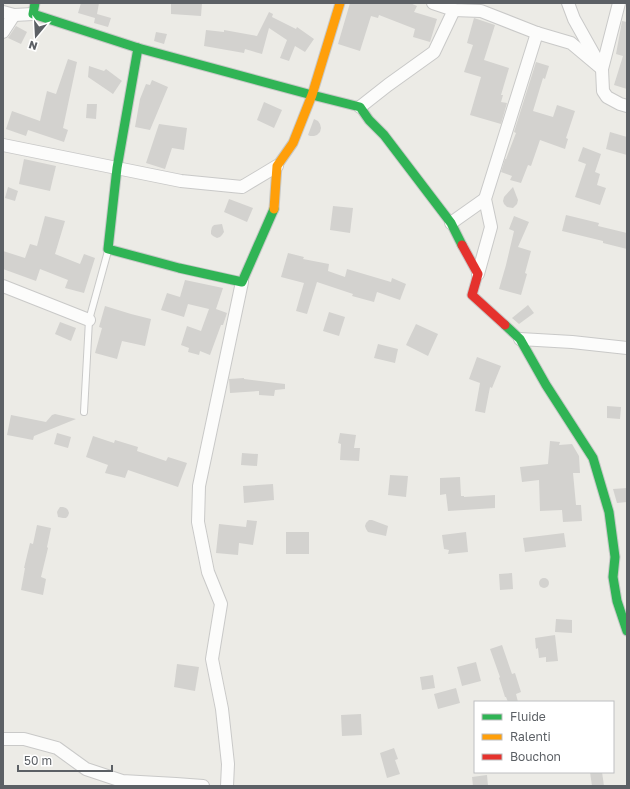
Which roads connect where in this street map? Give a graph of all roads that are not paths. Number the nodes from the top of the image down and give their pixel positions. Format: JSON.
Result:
{"nodes":[{"id":1,"x":340,"y":3,"type":"edge"},
{"id":2,"x":434,"y":3,"type":"edge"},
{"id":3,"x":568,"y":3,"type":"edge"},
{"id":4,"x":619,"y":3,"type":"edge"},
{"id":5,"x":482,"y":7,"type":"edge"},
{"id":6,"x":34,"y":9,"type":"edge"},
{"id":7,"x":454,"y":10,"type":"junction"},
{"id":8,"x":8,"y":13,"type":"edge"},
{"id":9,"x":3,"y":32,"type":"edge"},
{"id":10,"x":537,"y":33,"type":"junction"},
{"id":11,"x":138,"y":48,"type":"junction"},
{"id":12,"x":602,"y":69,"type":"junction"},
{"id":13,"x":312,"y":95,"type":"junction"},
{"id":14,"x":627,"y":106,"type":"edge"},
{"id":15,"x":360,"y":107,"type":"junction"},
{"id":16,"x":3,"y":145,"type":"edge"},
{"id":17,"x":277,"y":166,"type":"junction"},
{"id":18,"x":117,"y":168,"type":"junction"},
{"id":19,"x":485,"y":199,"type":"junction"},
{"id":20,"x":451,"y":223,"type":"junction"},
{"id":21,"x":108,"y":249,"type":"junction"},
{"id":22,"x":478,"y":274,"type":"junction"},
{"id":23,"x":242,"y":282,"type":"junction"},
{"id":24,"x":3,"y":286,"type":"edge"},
{"id":25,"x":89,"y":320,"type":"junction"},
{"id":26,"x":520,"y":339,"type":"junction"},
{"id":27,"x":627,"y":348,"type":"edge"},
{"id":28,"x":84,"y":412,"type":"dead end"},
{"id":29,"x":627,"y":630,"type":"edge"},
{"id":30,"x":3,"y":739,"type":"edge"},
{"id":31,"x":203,"y":786,"type":"edge"},
{"id":32,"x":227,"y":786,"type":"edge"}],
"edges":[{"from":1,"to":13,"type":"street"},
{"from":2,"to":7,"type":"street"},
{"from":3,"to":12,"type":"street"},
{"from":4,"to":12,"type":"street"},
{"from":5,"to":7,"type":"street"},
{"from":5,"to":10,"type":"street"},
{"from":6,"to":8,"type":"street"},
{"from":6,"to":11,"type":"street"},
{"from":7,"to":15,"type":"street"},
{"from":8,"to":9,"type":"street"},
{"from":10,"to":12,"type":"street"},
{"from":10,"to":19,"type":"street"},
{"from":11,"to":13,"type":"street"},
{"from":11,"to":18,"type":"street"},
{"from":12,"to":14,"type":"street"},
{"from":13,"to":15,"type":"street"},
{"from":13,"to":17,"type":"street"},
{"from":15,"to":20,"type":"street"},
{"from":16,"to":18,"type":"street"},
{"from":17,"to":18,"type":"street"},
{"from":17,"to":23,"type":"street"},
{"from":18,"to":21,"type":"street"},
{"from":19,"to":20,"type":"street"},
{"from":19,"to":22,"type":"street"},
{"from":20,"to":22,"type":"street"},
{"from":21,"to":23,"type":"street"},
{"from":21,"to":25,"type":"lane"},
{"from":22,"to":26,"type":"street"},
{"from":23,"to":32,"type":"street"},
{"from":24,"to":25,"type":"street"},
{"from":25,"to":28,"type":"lane"},
{"from":26,"to":27,"type":"street"},
{"from":26,"to":29,"type":"street"},
{"from":30,"to":31,"type":"street"}]}
